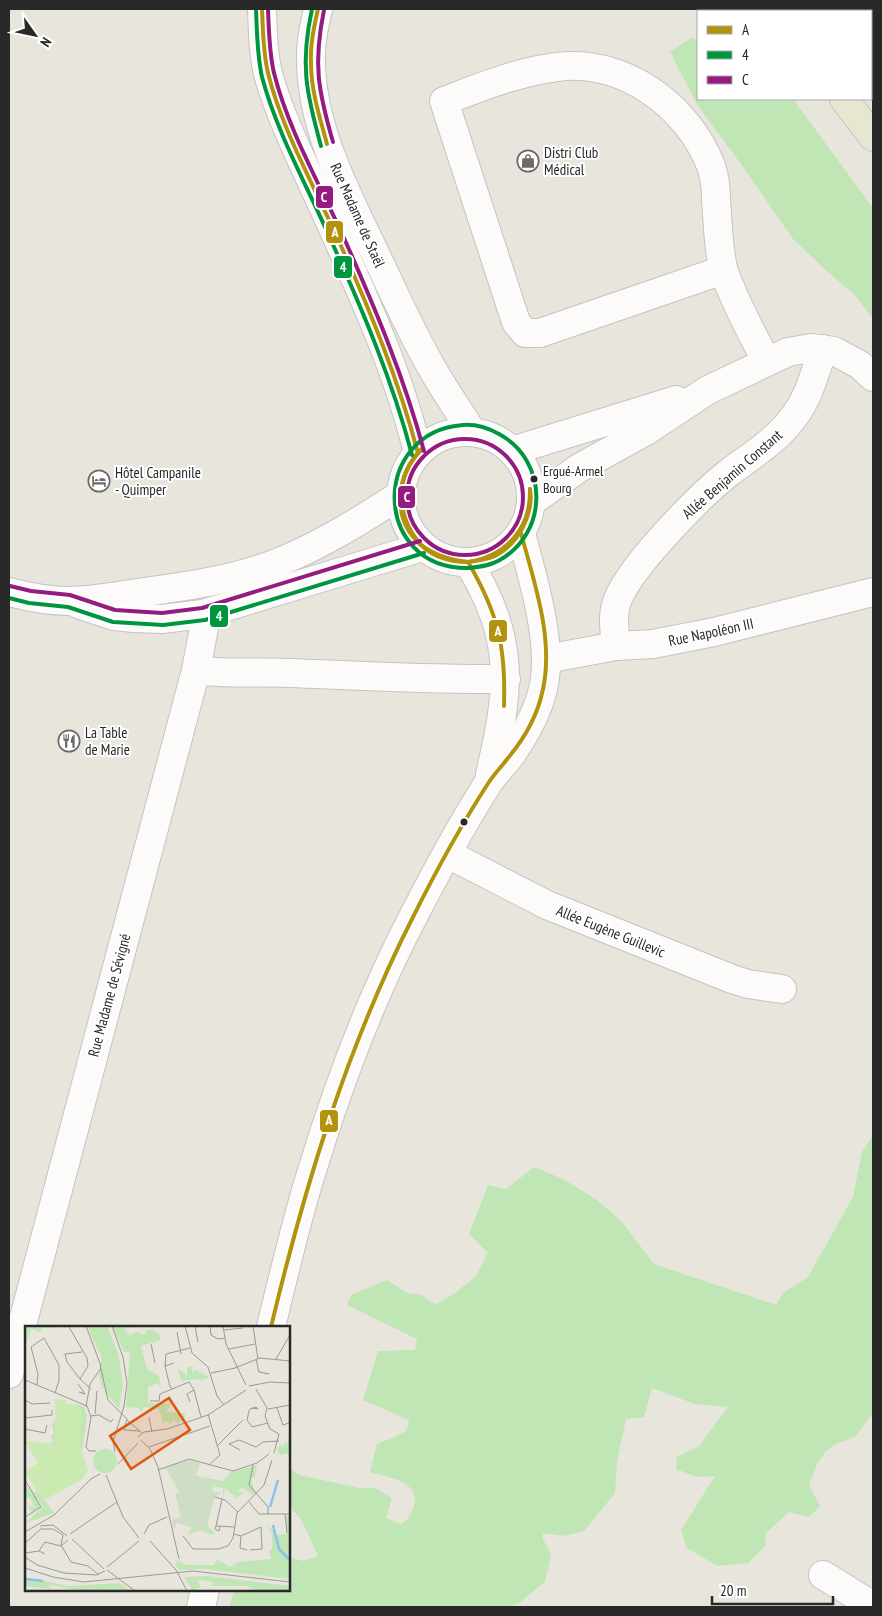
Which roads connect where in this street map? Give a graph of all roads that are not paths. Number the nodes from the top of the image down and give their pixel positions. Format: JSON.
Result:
{"nodes":[{"id":1,"x":262,"y":9,"type":"edge"},
{"id":2,"x":318,"y":9,"type":"edge"},
{"id":3,"x":845,"y":100,"type":"edge"},
{"id":4,"x":873,"y":137,"type":"edge"},
{"id":5,"x":723,"y":270,"type":"junction"},
{"id":6,"x":823,"y":349,"type":"junction"},
{"id":7,"x":766,"y":361,"type":"junction"},
{"id":8,"x":873,"y":376,"type":"edge"},
{"id":9,"x":708,"y":390,"type":"junction"},
{"id":10,"x":472,"y":432,"type":"junction"},
{"id":11,"x":512,"y":451,"type":"junction"},
{"id":12,"x":418,"y":453,"type":"junction"},
{"id":13,"x":400,"y":495,"type":"junction"},
{"id":14,"x":531,"y":502,"type":"junction"},
{"id":15,"x":521,"y":533,"type":"junction"},
{"id":16,"x":422,"y":547,"type":"junction"},
{"id":17,"x":468,"y":562,"type":"junction"},
{"id":18,"x":236,"y":576,"type":"junction"},
{"id":19,"x":184,"y":587,"type":"junction"},
{"id":20,"x":9,"y":592,"type":"edge"},
{"id":21,"x":873,"y":592,"type":"edge"},
{"id":22,"x":69,"y":601,"type":"junction"},
{"id":23,"x":203,"y":614,"type":"junction"},
{"id":24,"x":616,"y":646,"type":"junction"},
{"id":25,"x":546,"y":659,"type":"junction"},
{"id":26,"x":196,"y":670,"type":"junction"},
{"id":27,"x":506,"y":679,"type":"junction"},
{"id":28,"x":488,"y":783,"type":"junction"},
{"id":29,"x":448,"y":854,"type":"junction"},
{"id":30,"x":782,"y":989,"type":"dead end"},
{"id":31,"x":271,"y":1326,"type":"edge"},
{"id":32,"x":9,"y":1374,"type":"edge"},
{"id":33,"x":823,"y":1575,"type":"dead end"},
{"id":34,"x":205,"y":1591,"type":"edge"},
{"id":35,"x":873,"y":1606,"type":"edge"},
{"id":36,"x":200,"y":1607,"type":"edge"}],
"edges":[{"from":1,"to":12,"type":"street","name":"Rue Madame de Staël"},
{"from":2,"to":10,"type":"street","name":"Rue Madame de Staël"},
{"from":3,"to":4,"type":"main road"},
{"from":5,"to":5,"type":"street"},
{"from":5,"to":7,"type":"street"},
{"from":6,"to":7,"type":"street"},
{"from":6,"to":8,"type":"street"},
{"from":6,"to":24,"type":"street","name":"Allée Benjamin Constant"},
{"from":7,"to":9,"type":"street"},
{"from":9,"to":11,"type":"street"},
{"from":9,"to":14,"type":"street"},
{"from":10,"to":11,"type":"street"},
{"from":10,"to":12,"type":"street"},
{"from":11,"to":14,"type":"street"},
{"from":12,"to":13,"type":"street"},
{"from":13,"to":16,"type":"street"},
{"from":13,"to":18,"type":"street"},
{"from":14,"to":15,"type":"street"},
{"from":15,"to":17,"type":"street"},
{"from":15,"to":25,"type":"street"},
{"from":16,"to":17,"type":"street"},
{"from":16,"to":23,"type":"street"},
{"from":17,"to":27,"type":"street"},
{"from":18,"to":19,"type":"street"},
{"from":18,"to":23,"type":"street"},
{"from":19,"to":22,"type":"street"},
{"from":19,"to":23,"type":"street"},
{"from":20,"to":22,"type":"street"},
{"from":21,"to":24,"type":"street","name":"Rue Napoléon III"},
{"from":22,"to":23,"type":"street"},
{"from":23,"to":26,"type":"street","name":"Rue Madame de Sévigné"},
{"from":24,"to":25,"type":"street","name":"Rue Napoléon III"},
{"from":25,"to":28,"type":"street"},
{"from":26,"to":27,"type":"street"},
{"from":26,"to":32,"type":"street","name":"Rue Madame de Sévigné"},
{"from":27,"to":28,"type":"street"},
{"from":28,"to":29,"type":"street"},
{"from":29,"to":30,"type":"street","name":"Allée Eugène Guillevic"},
{"from":29,"to":31,"type":"street"},
{"from":33,"to":35,"type":"street"},
{"from":34,"to":36,"type":"street"}]}
